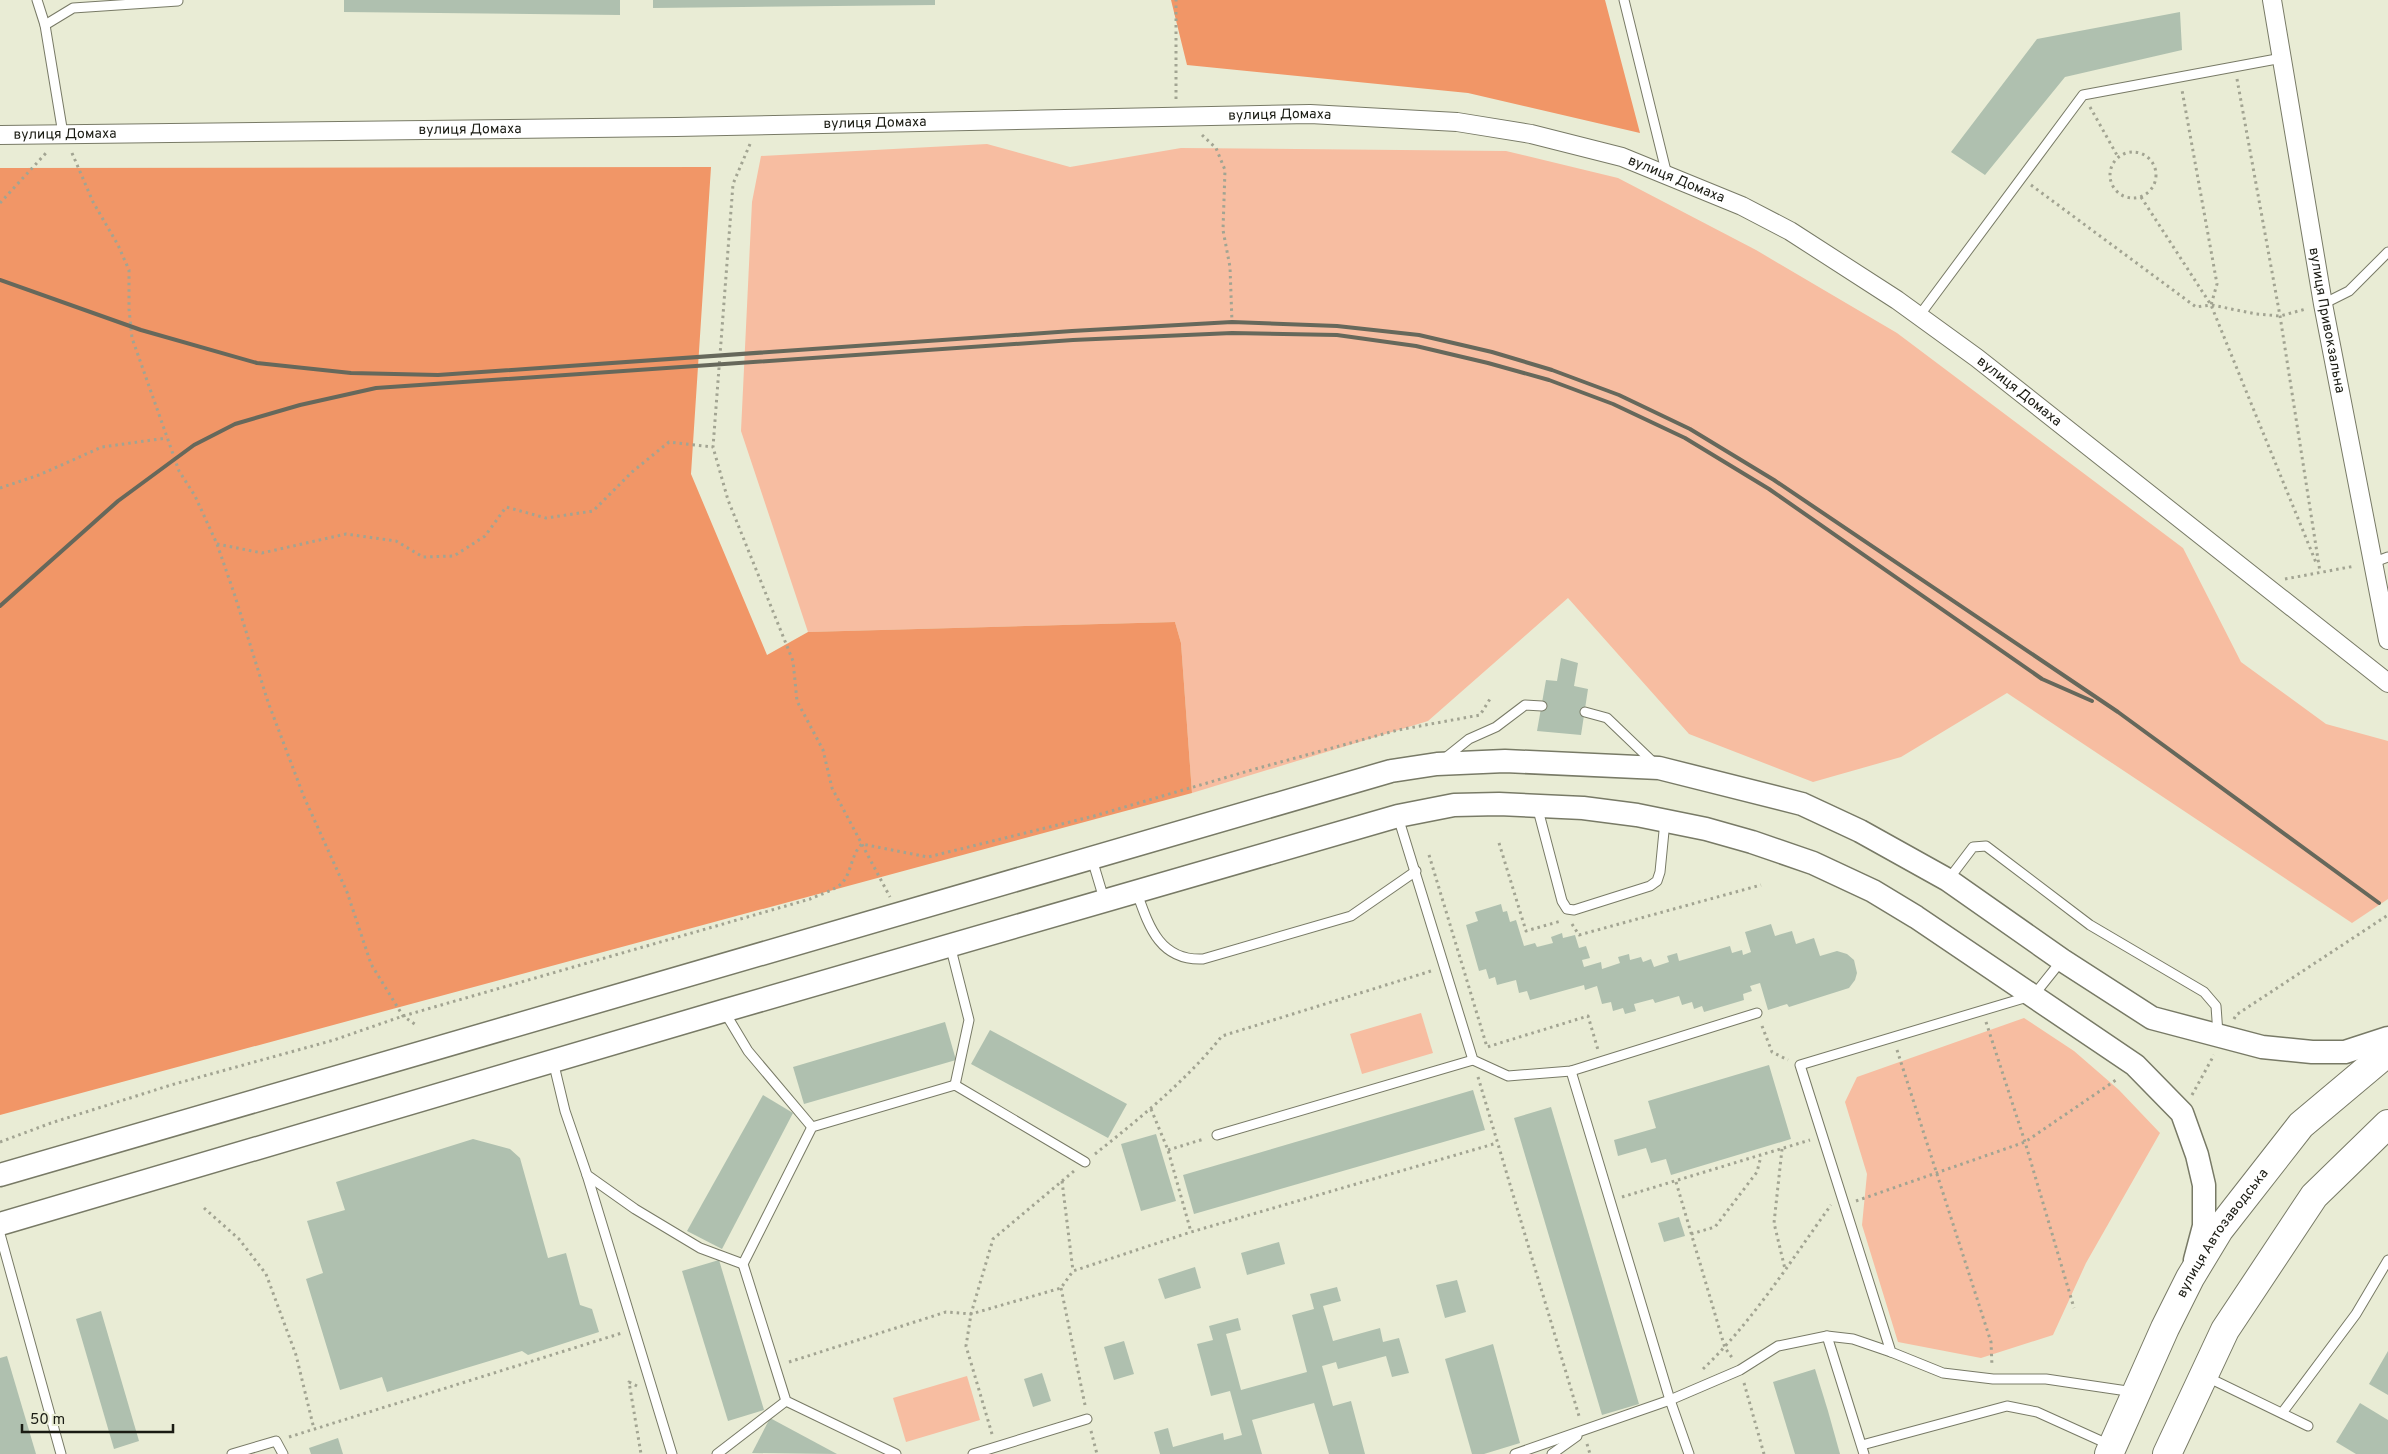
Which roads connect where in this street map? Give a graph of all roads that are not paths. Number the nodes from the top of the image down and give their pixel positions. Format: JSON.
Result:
{"nodes":[{"id":1,"x":37,"y":0,"type":"edge"},
{"id":2,"x":1624,"y":0,"type":"edge"},
{"id":3,"x":2272,"y":0,"type":"edge"},
{"id":4,"x":178,"y":1,"type":"edge"},
{"id":5,"x":45,"y":25,"type":"junction"},
{"id":6,"x":2282,"y":58,"type":"junction"},
{"id":7,"x":63,"y":134,"type":"junction"},
{"id":8,"x":0,"y":135,"type":"edge"},
{"id":9,"x":1667,"y":176,"type":"junction"},
{"id":10,"x":2388,"y":252,"type":"edge"},
{"id":11,"x":2324,"y":304,"type":"junction"},
{"id":12,"x":1919,"y":316,"type":"junction"},
{"id":13,"x":2380,"y":560,"type":"edge"},
{"id":14,"x":2388,"y":640,"type":"edge"},
{"id":15,"x":2388,"y":683,"type":"edge"},
{"id":16,"x":1542,"y":706,"type":"dead end"},
{"id":17,"x":1585,"y":712,"type":"dead end"},
{"id":18,"x":1437,"y":764,"type":"junction"},
{"id":19,"x":1659,"y":768,"type":"junction"},
{"id":20,"x":1537,"y":806,"type":"junction"},
{"id":21,"x":1398,"y":816,"type":"junction"},
{"id":22,"x":1664,"y":821,"type":"junction"},
{"id":23,"x":1092,"y":859,"type":"junction"},
{"id":24,"x":1416,"y":871,"type":"junction"},
{"id":25,"x":1948,"y":880,"type":"junction"},
{"id":26,"x":1137,"y":892,"type":"junction"},
{"id":27,"x":1105,"y":900,"type":"junction"},
{"id":28,"x":950,"y":945,"type":"junction"},
{"id":29,"x":2062,"y":960,"type":"junction"},
{"id":30,"x":2034,"y":994,"type":"junction"},
{"id":31,"x":723,"y":1011,"type":"junction"},
{"id":32,"x":1757,"y":1013,"type":"road end"},
{"id":33,"x":2222,"y":1036,"type":"junction"},
{"id":34,"x":2388,"y":1038,"type":"edge"},
{"id":35,"x":2388,"y":1052,"type":"edge"},
{"id":36,"x":1473,"y":1060,"type":"junction"},
{"id":37,"x":553,"y":1061,"type":"junction"},
{"id":38,"x":1571,"y":1071,"type":"junction"},
{"id":39,"x":956,"y":1085,"type":"junction"},
{"id":40,"x":2388,"y":1124,"type":"edge"},
{"id":41,"x":812,"y":1128,"type":"junction"},
{"id":42,"x":1216,"y":1136,"type":"road end"},
{"id":43,"x":1084,"y":1162,"type":"road end"},
{"id":44,"x":0,"y":1175,"type":"edge"},
{"id":45,"x":587,"y":1175,"type":"junction"},
{"id":46,"x":0,"y":1224,"type":"edge"},
{"id":47,"x":0,"y":1234,"type":"edge"},
{"id":48,"x":2388,"y":1260,"type":"edge"},
{"id":49,"x":743,"y":1264,"type":"junction"},
{"id":50,"x":2190,"y":1278,"type":"junction"},
{"id":51,"x":1827,"y":1336,"type":"junction"},
{"id":52,"x":1891,"y":1352,"type":"junction"},
{"id":53,"x":2204,"y":1376,"type":"junction"},
{"id":54,"x":2137,"y":1392,"type":"junction"},
{"id":55,"x":1670,"y":1400,"type":"junction"},
{"id":56,"x":786,"y":1401,"type":"junction"},
{"id":57,"x":2282,"y":1413,"type":"junction"},
{"id":58,"x":1087,"y":1419,"type":"road end"},
{"id":59,"x":2308,"y":1426,"type":"dead end"},
{"id":60,"x":1583,"y":1431,"type":"junction"},
{"id":61,"x":1863,"y":1450,"type":"edge"},
{"id":62,"x":2111,"y":1450,"type":"edge"},
{"id":63,"x":61,"y":1454,"type":"edge"},
{"id":64,"x":232,"y":1454,"type":"edge"},
{"id":65,"x":283,"y":1454,"type":"edge"},
{"id":66,"x":672,"y":1454,"type":"edge"},
{"id":67,"x":717,"y":1454,"type":"edge"},
{"id":68,"x":896,"y":1454,"type":"edge"},
{"id":69,"x":973,"y":1454,"type":"edge"},
{"id":70,"x":1515,"y":1454,"type":"edge"},
{"id":71,"x":1552,"y":1454,"type":"edge"},
{"id":72,"x":1689,"y":1454,"type":"edge"},
{"id":73,"x":2167,"y":1454,"type":"edge"}],
"edges":[{"from":1,"to":5,"type":"lane"},
{"from":2,"to":9,"type":"lane"},
{"from":3,"to":6,"type":"street","name":"вулиця Привокзальна"},
{"from":4,"to":5,"type":"lane"},
{"from":5,"to":7,"type":"lane"},
{"from":6,"to":11,"type":"street","name":"вулиця Привокзальна"},
{"from":6,"to":12,"type":"lane"},
{"from":7,"to":8,"type":"street","name":"вулиця Домаха"},
{"from":7,"to":9,"type":"street","name":"вулиця Домаха"},
{"from":9,"to":12,"type":"street","name":"вулиця Домаха"},
{"from":10,"to":11,"type":"lane"},
{"from":11,"to":13,"type":"street","name":"вулиця Привокзальна"},
{"from":12,"to":15,"type":"street","name":"вулиця Домаха"},
{"from":13,"to":14,"type":"street","name":"вулиця Привокзальна"},
{"from":16,"to":18,"type":"lane"},
{"from":17,"to":19,"type":"lane"},
{"from":18,"to":19,"type":"street"},
{"from":18,"to":23,"type":"street"},
{"from":19,"to":25,"type":"street"},
{"from":20,"to":21,"type":"street"},
{"from":20,"to":22,"type":"street"},
{"from":20,"to":22,"type":"lane"},
{"from":21,"to":24,"type":"lane"},
{"from":21,"to":26,"type":"street"},
{"from":22,"to":30,"type":"street"},
{"from":23,"to":27,"type":"lane"},
{"from":23,"to":44,"type":"street"},
{"from":24,"to":26,"type":"lane"},
{"from":24,"to":36,"type":"lane"},
{"from":25,"to":29,"type":"street"},
{"from":25,"to":33,"type":"lane"},
{"from":26,"to":27,"type":"street"},
{"from":27,"to":28,"type":"street"},
{"from":28,"to":31,"type":"street"},
{"from":28,"to":39,"type":"lane"},
{"from":29,"to":30,"type":"lane"},
{"from":29,"to":33,"type":"street"},
{"from":30,"to":50,"type":"street"},
{"from":30,"to":52,"type":"lane"},
{"from":31,"to":37,"type":"street"},
{"from":31,"to":41,"type":"lane"},
{"from":32,"to":38,"type":"lane"},
{"from":33,"to":34,"type":"street"},
{"from":35,"to":50,"type":"main road","name":"вулиця Автозаводська"},
{"from":36,"to":38,"type":"lane"},
{"from":36,"to":42,"type":"lane"},
{"from":37,"to":45,"type":"lane"},
{"from":37,"to":46,"type":"street"},
{"from":38,"to":55,"type":"lane"},
{"from":39,"to":41,"type":"lane"},
{"from":39,"to":43,"type":"lane"},
{"from":40,"to":53,"type":"main road"},
{"from":41,"to":49,"type":"lane"},
{"from":45,"to":49,"type":"lane"},
{"from":45,"to":66,"type":"lane"},
{"from":47,"to":63,"type":"lane"},
{"from":48,"to":57,"type":"lane"},
{"from":49,"to":56,"type":"lane"},
{"from":50,"to":54,"type":"main road","name":"вулиця Автозаводська"},
{"from":51,"to":52,"type":"lane"},
{"from":51,"to":55,"type":"lane"},
{"from":51,"to":61,"type":"lane"},
{"from":52,"to":54,"type":"lane"},
{"from":53,"to":57,"type":"lane"},
{"from":53,"to":73,"type":"main road"},
{"from":54,"to":62,"type":"main road","name":"вулиця Автозаводська"},
{"from":55,"to":60,"type":"lane"},
{"from":55,"to":72,"type":"lane"},
{"from":56,"to":67,"type":"lane"},
{"from":56,"to":68,"type":"lane"},
{"from":57,"to":59,"type":"lane"},
{"from":58,"to":69,"type":"lane"},
{"from":60,"to":70,"type":"lane"},
{"from":60,"to":71,"type":"lane"},
{"from":61,"to":62,"type":"lane"},
{"from":64,"to":65,"type":"lane"}]}
